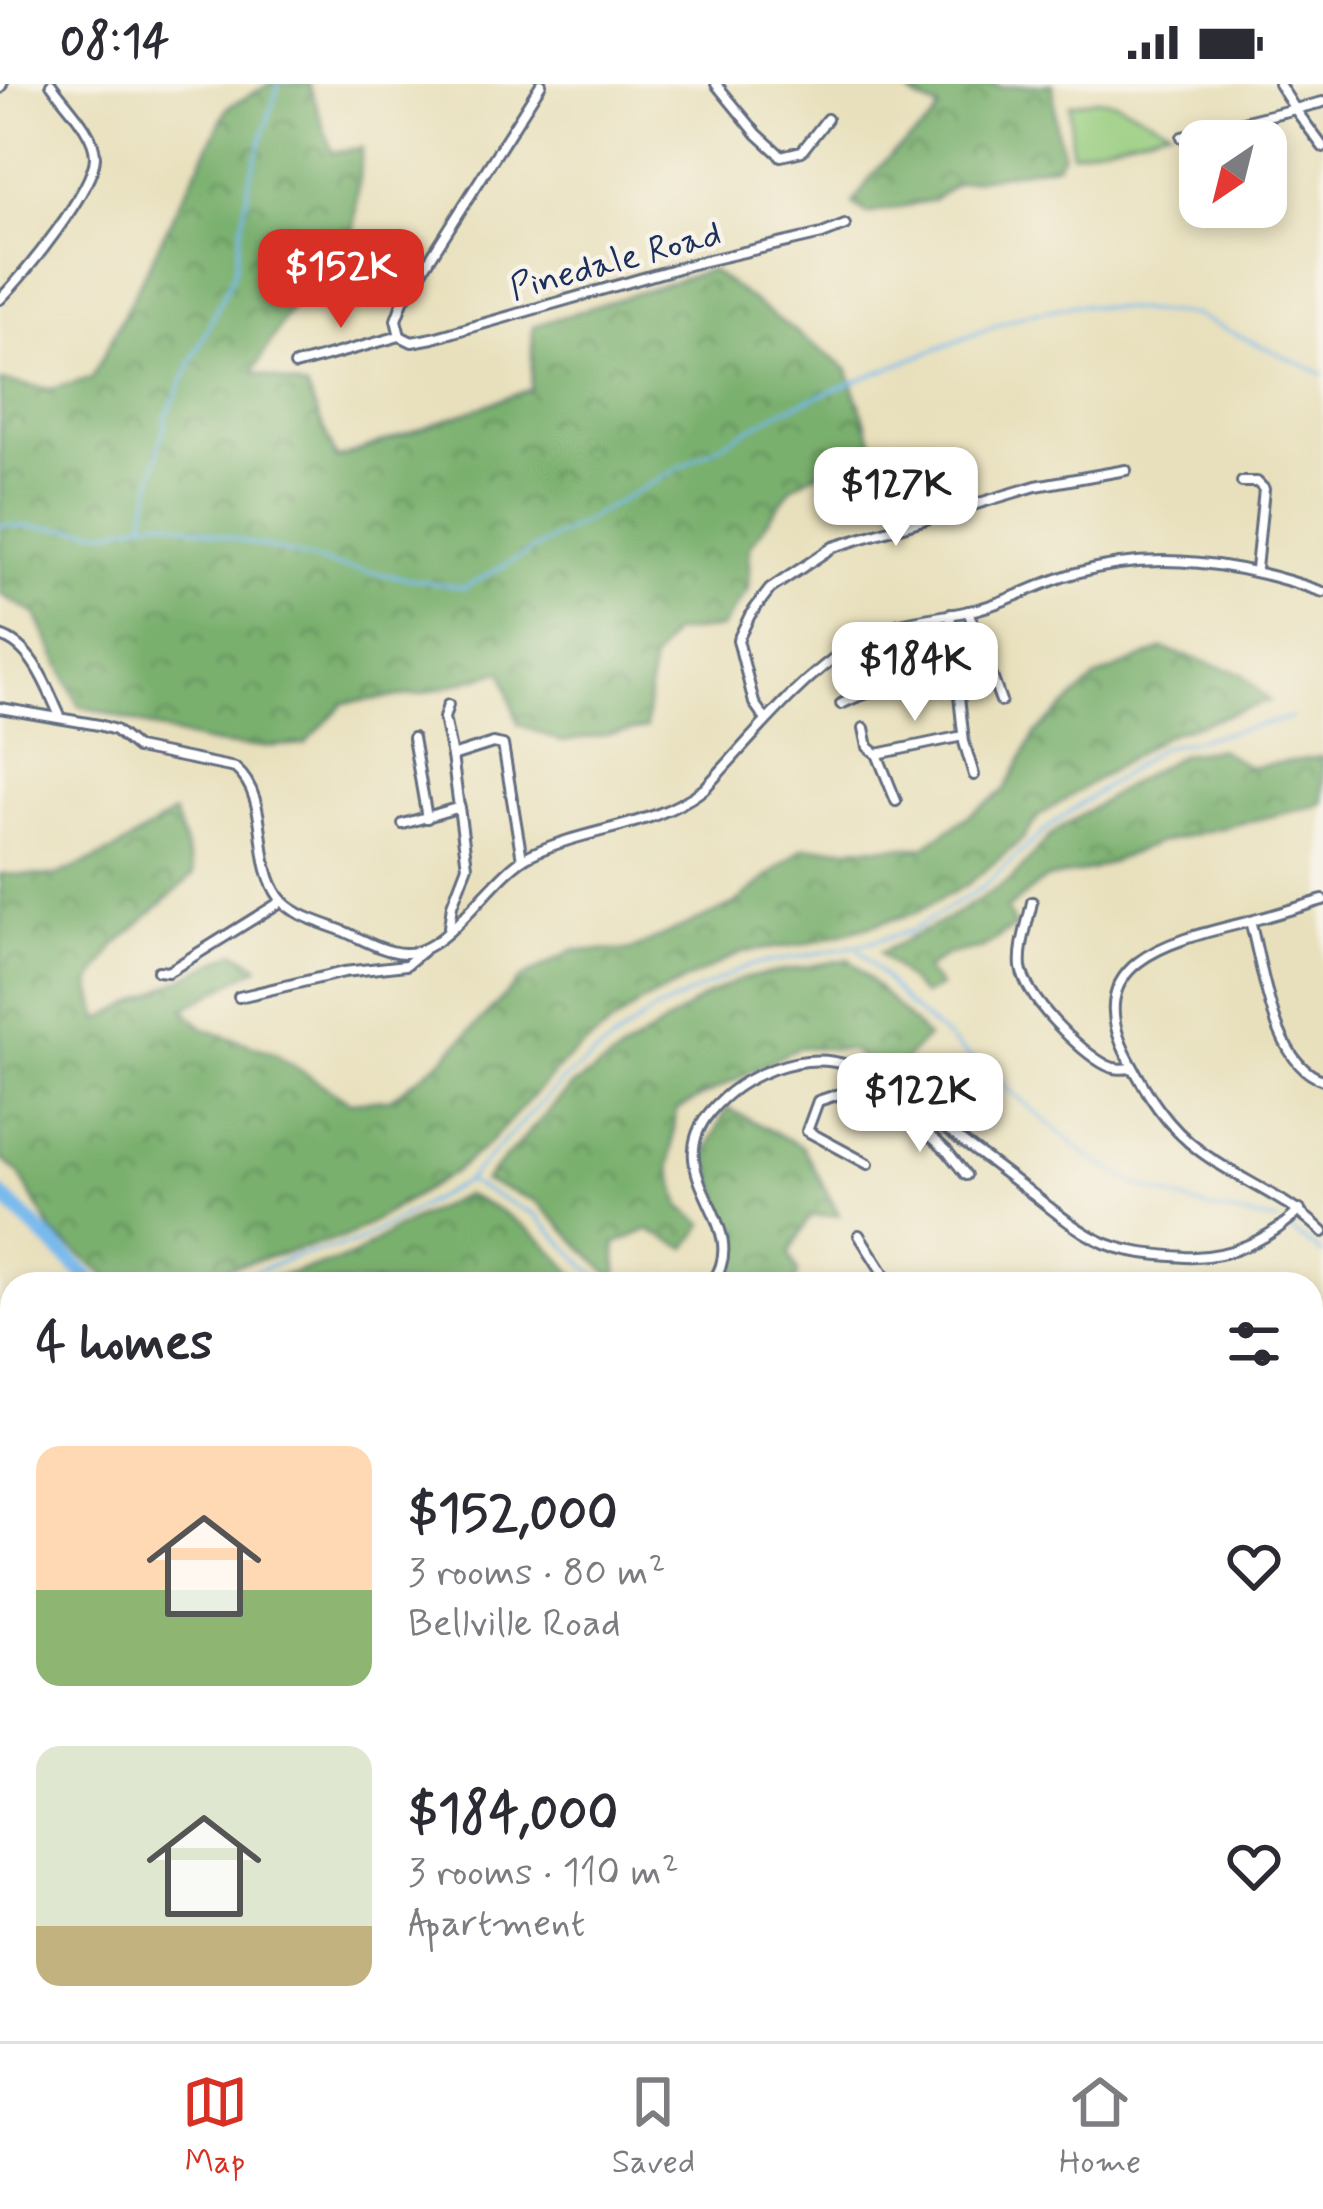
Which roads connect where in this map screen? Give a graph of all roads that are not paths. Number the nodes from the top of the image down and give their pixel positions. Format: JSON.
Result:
{"nodes":[{"id":1,"x":52,"y":84,"type":"edge"},
{"id":2,"x":541,"y":84,"type":"edge"},
{"id":3,"x":716,"y":84,"type":"edge"},
{"id":4,"x":1279,"y":84,"type":"edge"},
{"id":5,"x":1323,"y":102,"type":"edge"},
{"id":6,"x":1295,"y":110,"type":"junction"},
{"id":7,"x":827,"y":118,"type":"dead end"},
{"id":8,"x":1253,"y":120,"type":"edge"},
{"id":9,"x":1323,"y":147,"type":"edge"},
{"id":10,"x":845,"y":225,"type":"dead end"},
{"id":11,"x":0,"y":298,"type":"edge"},
{"id":12,"x":400,"y":336,"type":"junction"},
{"id":13,"x":295,"y":365,"type":"dead end"},
{"id":14,"x":1126,"y":470,"type":"dead end"},
{"id":15,"x":1241,"y":482,"type":"dead end"},
{"id":16,"x":1256,"y":569,"type":"junction"},
{"id":17,"x":1323,"y":592,"type":"edge"},
{"id":18,"x":968,"y":611,"type":"junction"},
{"id":19,"x":950,"y":614,"type":"junction"},
{"id":20,"x":0,"y":636,"type":"edge"},
{"id":21,"x":958,"y":684,"type":"junction"},
{"id":22,"x":1001,"y":701,"type":"dead end"},
{"id":23,"x":841,"y":704,"type":"dead end"},
{"id":24,"x":448,"y":705,"type":"dead end"},
{"id":25,"x":0,"y":707,"type":"edge"},
{"id":26,"x":61,"y":718,"type":"junction"},
{"id":27,"x":766,"y":720,"type":"junction"},
{"id":28,"x":864,"y":728,"type":"dead end"},
{"id":29,"x":963,"y":736,"type":"junction"},
{"id":30,"x":412,"y":738,"type":"dead end"},
{"id":31,"x":877,"y":754,"type":"junction"},
{"id":32,"x":452,"y":756,"type":"junction"},
{"id":33,"x":974,"y":775,"type":"dead end"},
{"id":34,"x":896,"y":801,"type":"dead end"},
{"id":35,"x":460,"y":808,"type":"junction"},
{"id":36,"x":427,"y":818,"type":"junction"},
{"id":37,"x":403,"y":824,"type":"dead end"},
{"id":38,"x":522,"y":860,"type":"junction"},
{"id":39,"x":1323,"y":900,"type":"edge"},
{"id":40,"x":282,"y":901,"type":"junction"},
{"id":41,"x":1032,"y":902,"type":"dead end"},
{"id":42,"x":1250,"y":921,"type":"junction"},
{"id":43,"x":449,"y":928,"type":"junction"},
{"id":44,"x":424,"y":950,"type":"junction"},
{"id":45,"x":158,"y":970,"type":"dead end"},
{"id":46,"x":239,"y":997,"type":"dead end"},
{"id":47,"x":1133,"y":1068,"type":"junction"},
{"id":48,"x":1323,"y":1080,"type":"edge"},
{"id":49,"x":908,"y":1108,"type":"junction"},
{"id":50,"x":868,"y":1164,"type":"dead end"},
{"id":51,"x":966,"y":1175,"type":"dead end"},
{"id":52,"x":1300,"y":1210,"type":"junction"},
{"id":53,"x":1323,"y":1232,"type":"edge"},
{"id":54,"x":859,"y":1235,"type":"dead end"},
{"id":55,"x":718,"y":1272,"type":"edge"},
{"id":56,"x":882,"y":1272,"type":"edge"}],
"edges":[{"from":1,"to":11,"type":"street"},
{"from":2,"to":12,"type":"street"},
{"from":3,"to":7,"type":"street"},
{"from":4,"to":6,"type":"street"},
{"from":5,"to":6,"type":"street"},
{"from":6,"to":8,"type":"street"},
{"from":6,"to":9,"type":"street"},
{"from":10,"to":12,"type":"street","name":"Pinedale Road"},
{"from":12,"to":13,"type":"street","name":"Pinedale Road"},
{"from":14,"to":27,"type":"street"},
{"from":15,"to":16,"type":"street"},
{"from":16,"to":17,"type":"street"},
{"from":16,"to":18,"type":"street"},
{"from":18,"to":19,"type":"street"},
{"from":18,"to":22,"type":"street"},
{"from":19,"to":21,"type":"street"},
{"from":19,"to":27,"type":"street"},
{"from":20,"to":26,"type":"street"},
{"from":21,"to":23,"type":"street"},
{"from":21,"to":29,"type":"street"},
{"from":24,"to":32,"type":"street"},
{"from":25,"to":26,"type":"street"},
{"from":26,"to":40,"type":"street"},
{"from":27,"to":38,"type":"street"},
{"from":28,"to":31,"type":"street"},
{"from":29,"to":31,"type":"street"},
{"from":29,"to":33,"type":"street"},
{"from":30,"to":36,"type":"street"},
{"from":31,"to":34,"type":"street"},
{"from":32,"to":35,"type":"street"},
{"from":32,"to":38,"type":"street"},
{"from":35,"to":36,"type":"street"},
{"from":35,"to":43,"type":"street"},
{"from":36,"to":37,"type":"street"},
{"from":38,"to":43,"type":"street"},
{"from":39,"to":42,"type":"street"},
{"from":40,"to":44,"type":"street"},
{"from":40,"to":45,"type":"street"},
{"from":41,"to":47,"type":"street"},
{"from":42,"to":47,"type":"street"},
{"from":42,"to":48,"type":"street"},
{"from":43,"to":44,"type":"street"},
{"from":44,"to":46,"type":"street"},
{"from":47,"to":52,"type":"street"},
{"from":49,"to":50,"type":"street"},
{"from":49,"to":51,"type":"street"},
{"from":49,"to":52,"type":"street"},
{"from":49,"to":55,"type":"street"},
{"from":52,"to":53,"type":"street"},
{"from":54,"to":56,"type":"street"}]}
